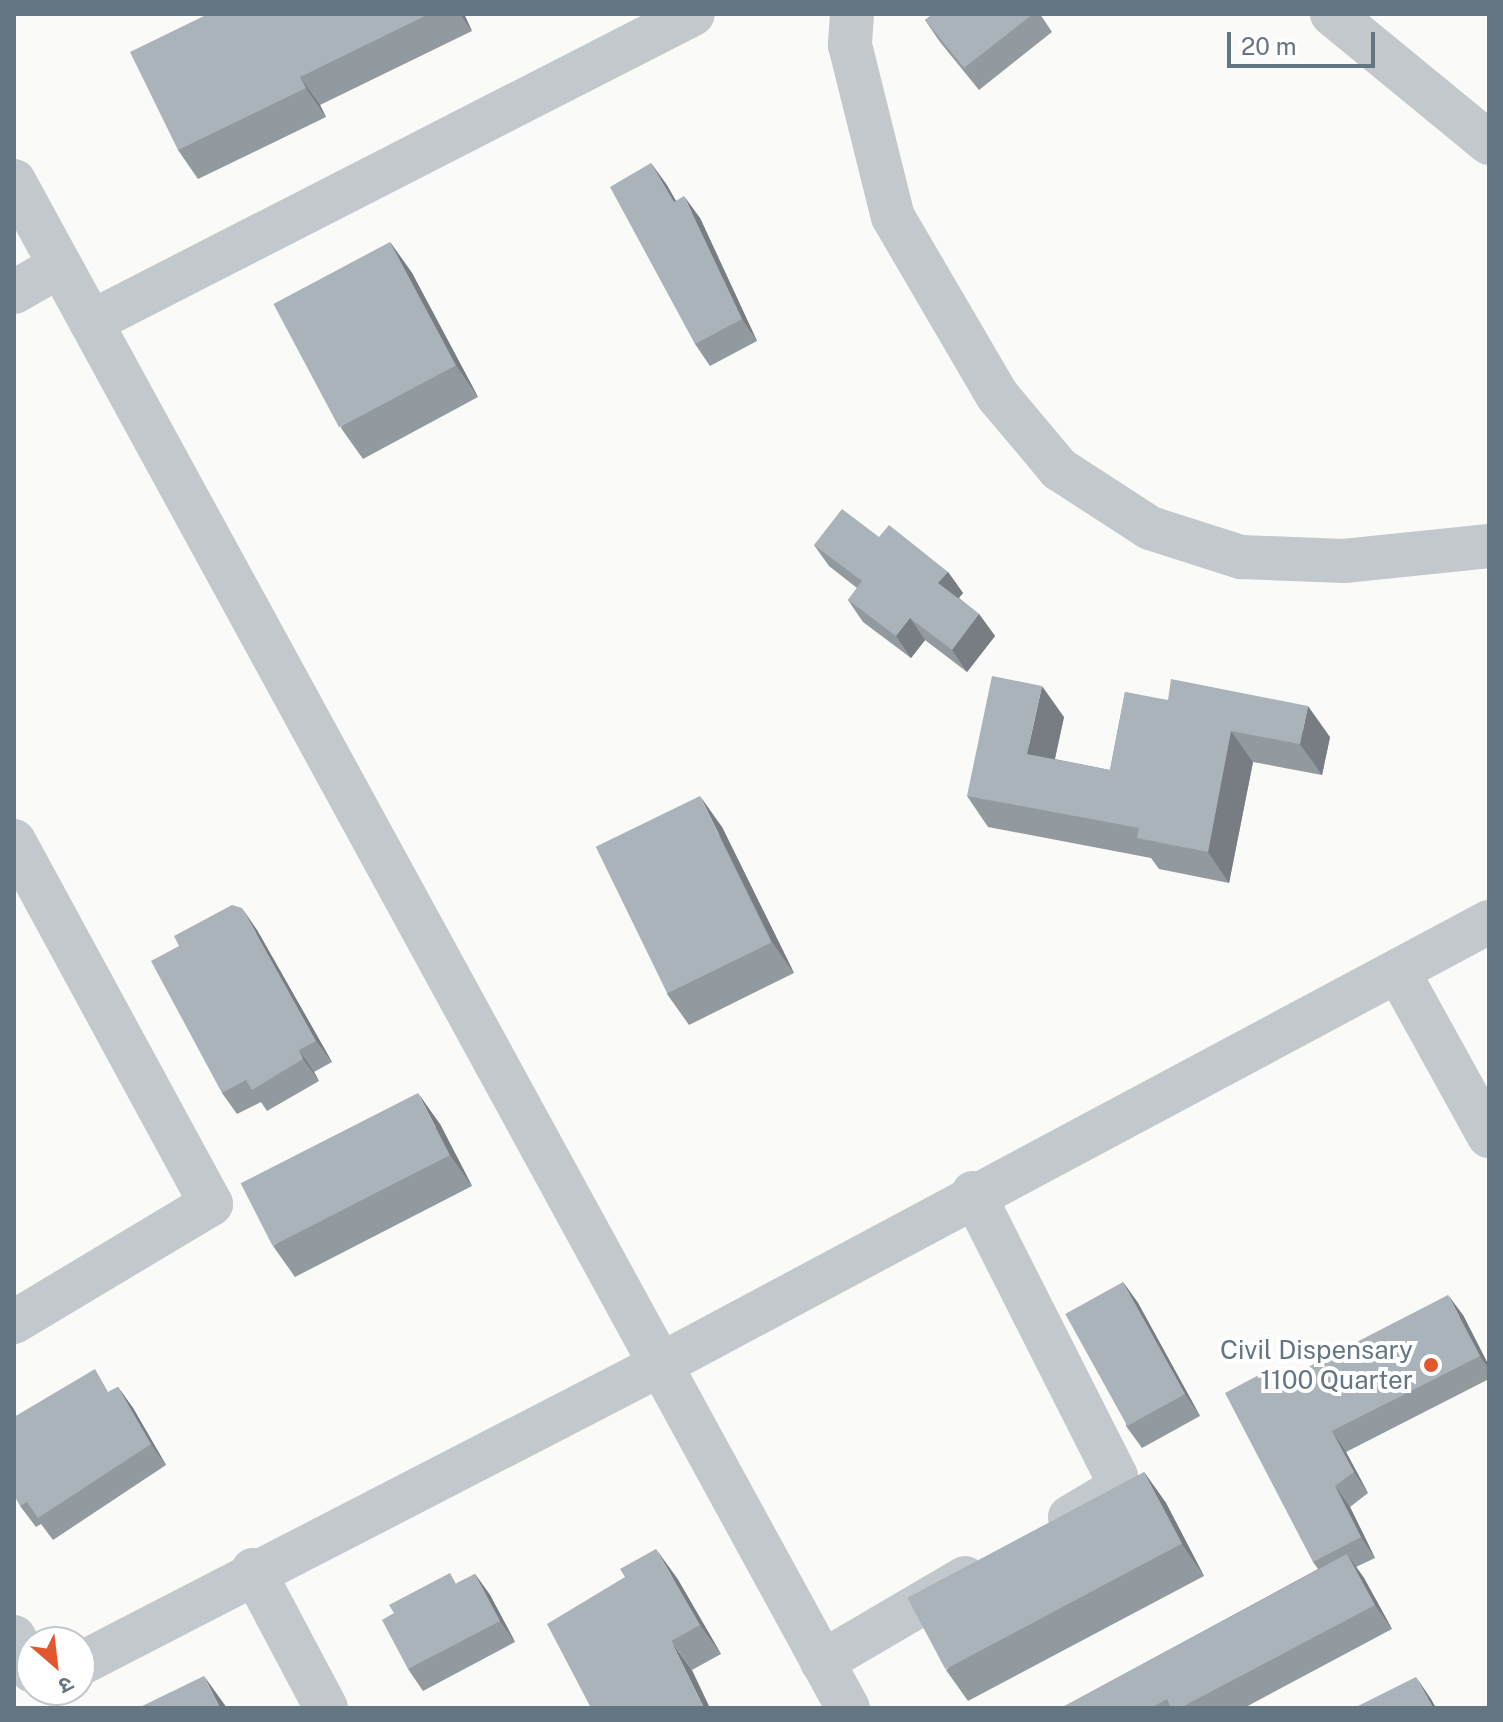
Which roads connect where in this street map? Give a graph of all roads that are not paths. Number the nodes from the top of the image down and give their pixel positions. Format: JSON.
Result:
{"nodes":[{"id":1,"x":693,"y":14,"type":"edge"},
{"id":2,"x":852,"y":14,"type":"edge"},
{"id":3,"x":1332,"y":14,"type":"edge"},
{"id":4,"x":1489,"y":143,"type":"edge"},
{"id":5,"x":14,"y":181,"type":"edge"},
{"id":6,"x":60,"y":266,"type":"junction"},
{"id":7,"x":14,"y":292,"type":"edge"},
{"id":8,"x":91,"y":322,"type":"junction"},
{"id":9,"x":1489,"y":546,"type":"edge"},
{"id":10,"x":14,"y":841,"type":"edge"},
{"id":11,"x":1489,"y":922,"type":"edge"},
{"id":12,"x":1400,"y":975,"type":"junction"},
{"id":13,"x":1489,"y":1136,"type":"edge"},
{"id":14,"x":973,"y":1193,"type":"junction"},
{"id":15,"x":14,"y":1322,"type":"edge"},
{"id":16,"x":660,"y":1365,"type":"junction"},
{"id":17,"x":253,"y":1570,"type":"junction"},
{"id":18,"x":96,"y":1655,"type":"edge"},
{"id":19,"x":822,"y":1662,"type":"junction"},
{"id":20,"x":326,"y":1708,"type":"edge"},
{"id":21,"x":848,"y":1708,"type":"edge"}],
"edges":[{"from":1,"to":8,"type":"street"},
{"from":2,"to":9,"type":"street"},
{"from":3,"to":4,"type":"street"},
{"from":5,"to":6,"type":"street"},
{"from":6,"to":7,"type":"street"},
{"from":6,"to":8,"type":"street"},
{"from":8,"to":16,"type":"street"},
{"from":10,"to":15,"type":"street"},
{"from":11,"to":12,"type":"street"},
{"from":12,"to":13,"type":"street"},
{"from":12,"to":14,"type":"street"},
{"from":14,"to":16,"type":"street"},
{"from":14,"to":19,"type":"street"},
{"from":16,"to":17,"type":"street"},
{"from":16,"to":19,"type":"street"},
{"from":17,"to":18,"type":"street"},
{"from":17,"to":20,"type":"street"},
{"from":19,"to":21,"type":"street"}]}
